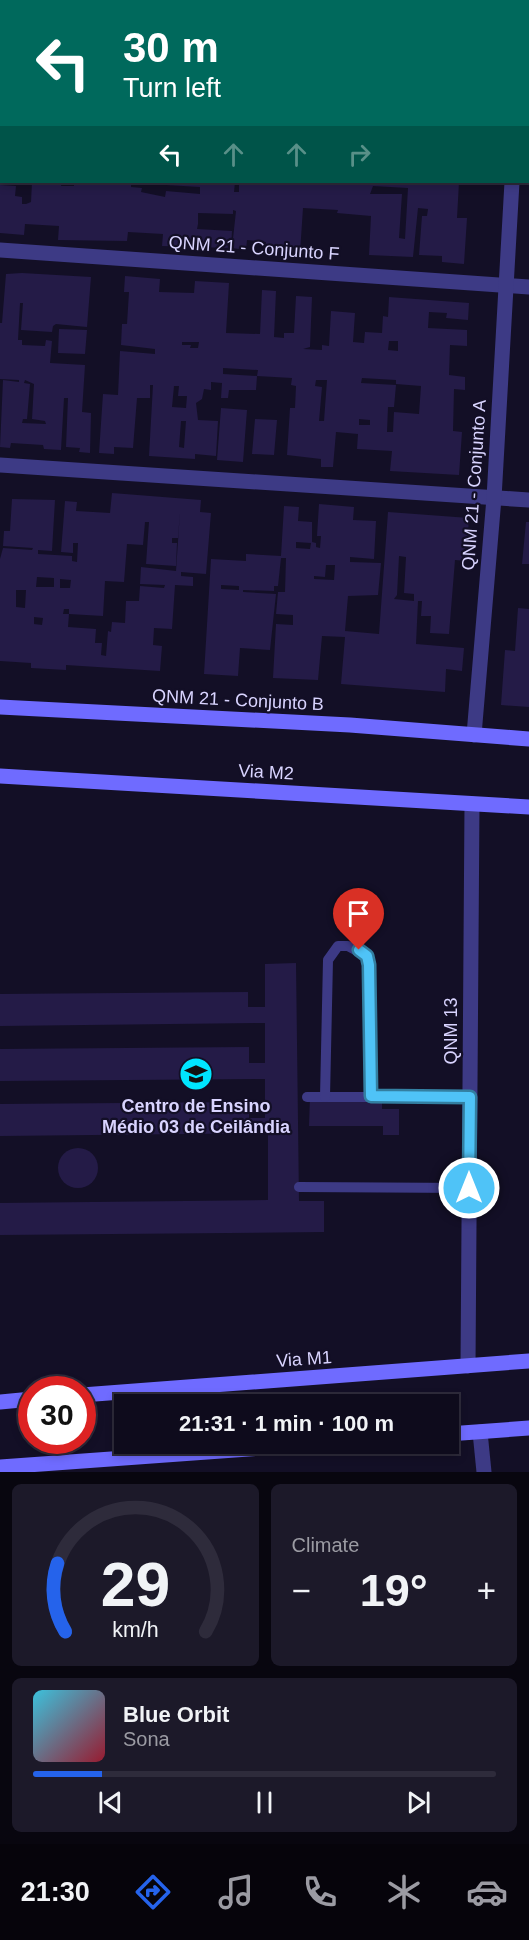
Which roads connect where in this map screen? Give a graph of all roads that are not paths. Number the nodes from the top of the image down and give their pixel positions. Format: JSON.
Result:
{"nodes":[{"id":1,"x":512,"y":183,"type":"edge"},
{"id":2,"x":0,"y":250,"type":"edge"},
{"id":3,"x":506,"y":285,"type":"junction"},
{"id":4,"x":529,"y":287,"type":"edge"},
{"id":5,"x":0,"y":465,"type":"edge"},
{"id":6,"x":494,"y":498,"type":"junction"},
{"id":7,"x":529,"y":500,"type":"edge"},
{"id":8,"x":0,"y":707,"type":"edge"},
{"id":9,"x":474,"y":735,"type":"junction"},
{"id":10,"x":529,"y":739,"type":"edge"},
{"id":11,"x":0,"y":776,"type":"edge"},
{"id":12,"x":472,"y":804,"type":"junction"},
{"id":13,"x":529,"y":807,"type":"edge"},
{"id":14,"x":371,"y":1096,"type":"junction"},
{"id":15,"x":307,"y":1097,"type":"dead end"},
{"id":16,"x":325,"y":1097,"type":"junction"},
{"id":17,"x":470,"y":1097,"type":"junction"},
{"id":18,"x":299,"y":1187,"type":"dead end"},
{"id":19,"x":469,"y":1188,"type":"junction"},
{"id":20,"x":529,"y":1361,"type":"edge"},
{"id":21,"x":468,"y":1366,"type":"junction"},
{"id":22,"x":96,"y":1394,"type":"edge"},
{"id":23,"x":18,"y":1400,"type":"edge"},
{"id":24,"x":1,"y":1402,"type":"edge"},
{"id":25,"x":529,"y":1428,"type":"edge"},
{"id":26,"x":480,"y":1432,"type":"junction"},
{"id":27,"x":459,"y":1433,"type":"edge"},
{"id":28,"x":179,"y":1454,"type":"edge"},
{"id":29,"x":0,"y":1467,"type":"edge"},
{"id":30,"x":484,"y":1472,"type":"edge"}],
"edges":[{"from":1,"to":3,"type":"street","name":"QNM 21 - Conjunto A"},
{"from":2,"to":3,"type":"street","name":"QNM 21 - Conjunto F"},
{"from":3,"to":4,"type":"street","name":"QNM 21 - Conjunto F"},
{"from":3,"to":6,"type":"street","name":"QNM 21 - Conjunto A"},
{"from":5,"to":6,"type":"street"},
{"from":6,"to":7,"type":"street"},
{"from":6,"to":9,"type":"street","name":"QNM 21 - Conjunto A"},
{"from":8,"to":9,"type":"main road","name":"QNM 21 - Conjunto B"},
{"from":9,"to":10,"type":"main road"},
{"from":11,"to":12,"type":"main road","name":"Via M2"},
{"from":12,"to":13,"type":"main road","name":"Via M2"},
{"from":12,"to":17,"type":"street","name":"QNM 13"},
{"from":14,"to":16,"type":"lane"},
{"from":14,"to":16,"type":"lane"},
{"from":14,"to":17,"type":"lane"},
{"from":15,"to":16,"type":"lane"},
{"from":17,"to":19,"type":"street","name":"QNM 13"},
{"from":18,"to":19,"type":"lane"},
{"from":19,"to":21,"type":"street","name":"QNM 13"},
{"from":20,"to":21,"type":"main road","name":"Via M1"},
{"from":21,"to":22,"type":"main road","name":"Via M1"},
{"from":23,"to":24,"type":"main road"},
{"from":25,"to":26,"type":"main road"},
{"from":26,"to":27,"type":"main road"},
{"from":26,"to":30,"type":"street"},
{"from":28,"to":29,"type":"main road"}]}
